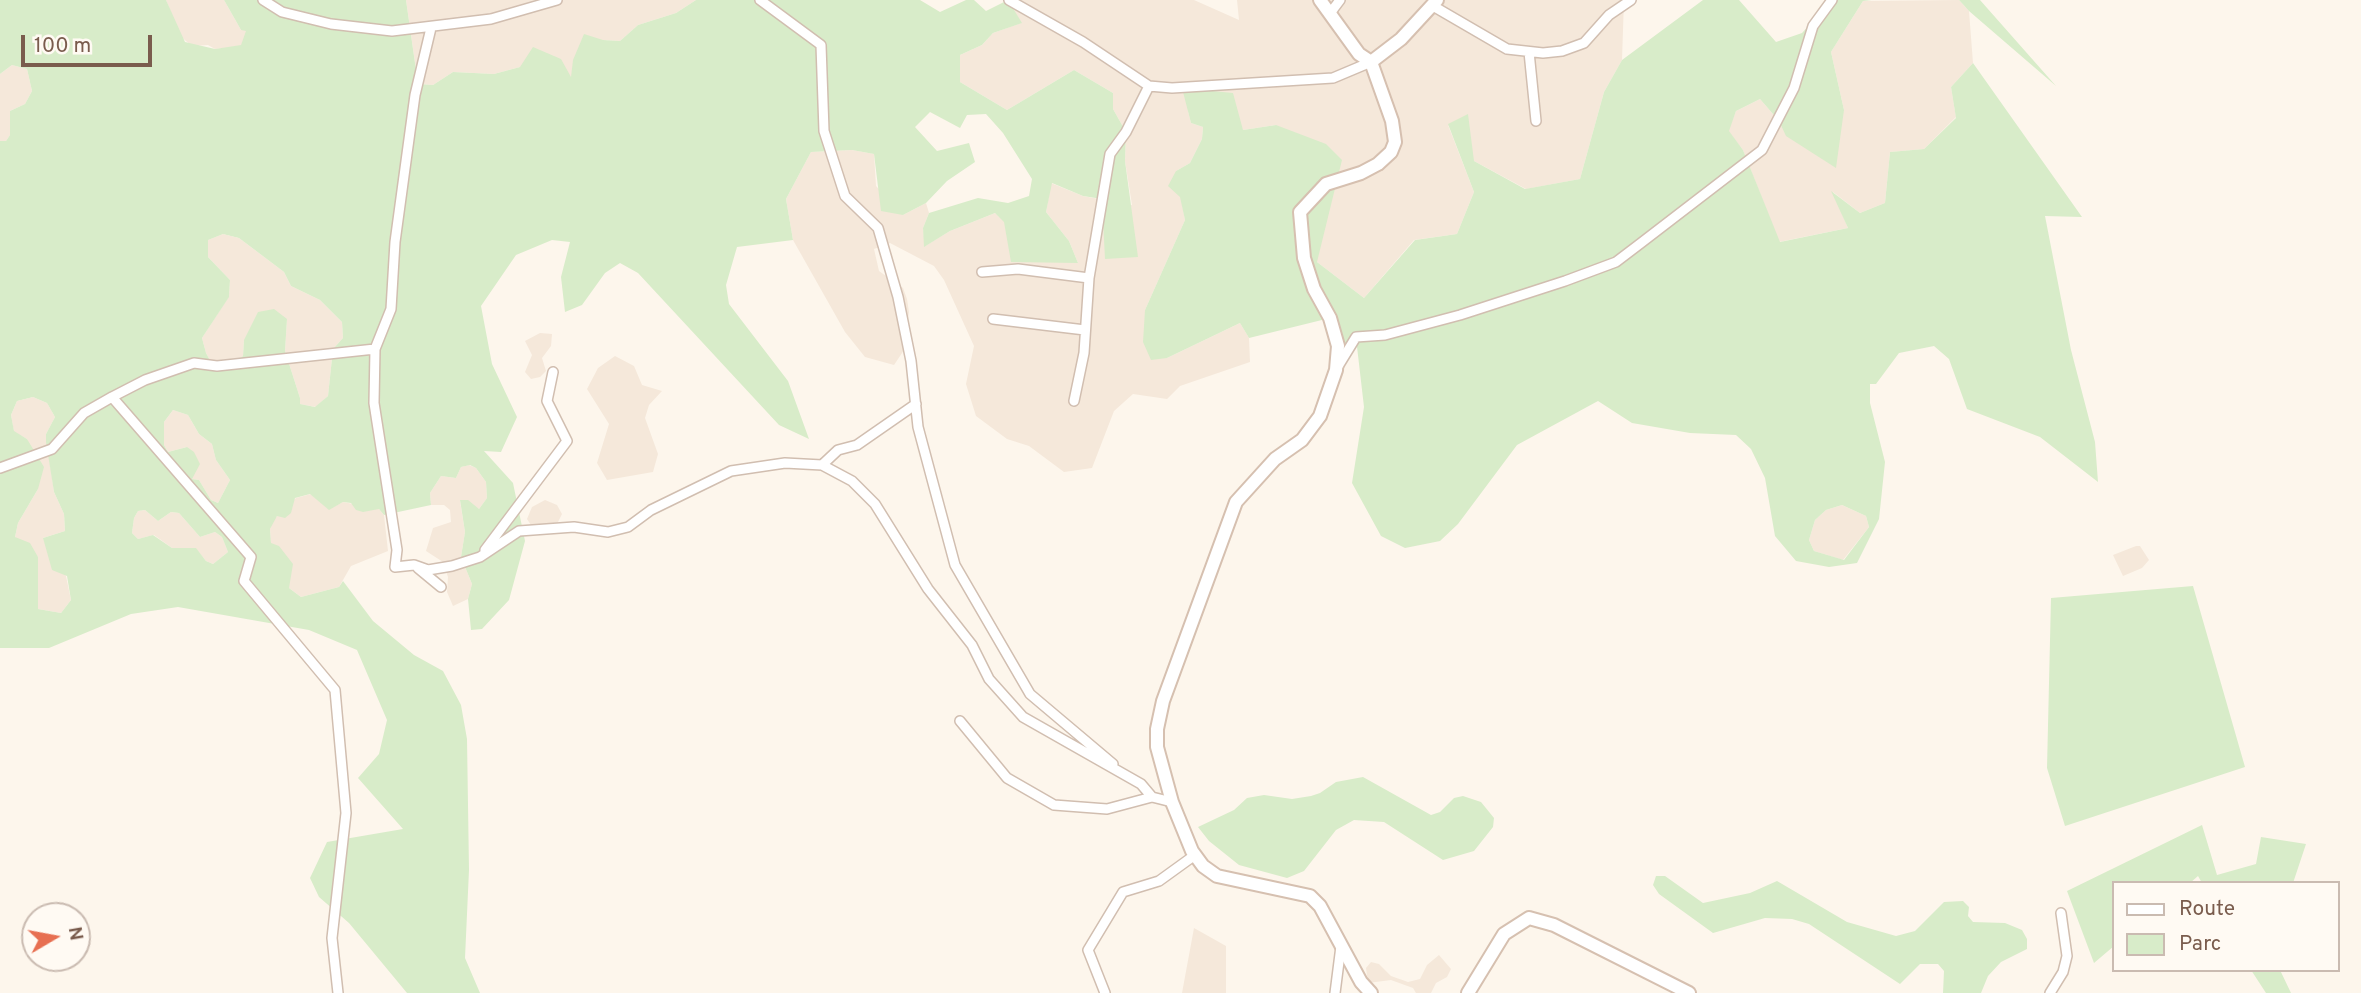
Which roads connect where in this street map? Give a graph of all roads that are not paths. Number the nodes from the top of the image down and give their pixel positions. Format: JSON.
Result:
{"nodes":[{"id":1,"x":263,"y":0,"type":"edge"},
{"id":2,"x":557,"y":0,"type":"edge"},
{"id":3,"x":760,"y":0,"type":"edge"},
{"id":4,"x":1009,"y":0,"type":"edge"},
{"id":5,"x":1320,"y":0,"type":"edge"},
{"id":6,"x":1340,"y":0,"type":"edge"},
{"id":7,"x":1631,"y":0,"type":"edge"},
{"id":8,"x":1832,"y":0,"type":"edge"},
{"id":9,"x":1435,"y":3,"type":"edge"},
{"id":10,"x":1331,"y":12,"type":"junction"},
{"id":11,"x":431,"y":27,"type":"junction"},
{"id":12,"x":1529,"y":52,"type":"junction"},
{"id":13,"x":1371,"y":62,"type":"junction"},
{"id":14,"x":1149,"y":86,"type":"junction"},
{"id":15,"x":1536,"y":121,"type":"dead end"},
{"id":16,"x":982,"y":272,"type":"dead end"},
{"id":17,"x":1089,"y":278,"type":"junction"},
{"id":18,"x":993,"y":319,"type":"dead end"},
{"id":19,"x":1085,"y":330,"type":"junction"},
{"id":20,"x":375,"y":349,"type":"junction"},
{"id":21,"x":1336,"y":370,"type":"junction"},
{"id":22,"x":553,"y":372,"type":"dead end"},
{"id":23,"x":112,"y":397,"type":"junction"},
{"id":24,"x":1074,"y":401,"type":"dead end"},
{"id":25,"x":916,"y":404,"type":"junction"},
{"id":26,"x":822,"y":465,"type":"junction"},
{"id":27,"x":0,"y":468,"type":"edge"},
{"id":28,"x":480,"y":557,"type":"junction"},
{"id":29,"x":414,"y":565,"type":"junction"},
{"id":30,"x":441,"y":587,"type":"dead end"},
{"id":31,"x":960,"y":721,"type":"dead end"},
{"id":32,"x":1136,"y":784,"type":"junction"},
{"id":33,"x":1152,"y":797,"type":"junction"},
{"id":34,"x":1172,"y":803,"type":"junction"},
{"id":35,"x":1195,"y":855,"type":"junction"},
{"id":36,"x":2061,"y":913,"type":"dead end"},
{"id":37,"x":1341,"y":946,"type":"junction"},
{"id":38,"x":338,"y":993,"type":"edge"},
{"id":39,"x":1105,"y":993,"type":"edge"},
{"id":40,"x":1335,"y":993,"type":"edge"},
{"id":41,"x":1371,"y":993,"type":"edge"},
{"id":42,"x":1468,"y":993,"type":"edge"},
{"id":43,"x":1689,"y":993,"type":"edge"},
{"id":44,"x":2050,"y":993,"type":"edge"}],
"edges":[{"from":1,"to":11,"type":"street"},
{"from":2,"to":11,"type":"street"},
{"from":3,"to":25,"type":"street"},
{"from":4,"to":14,"type":"street"},
{"from":5,"to":10,"type":"street"},
{"from":6,"to":10,"type":"street"},
{"from":7,"to":12,"type":"street"},
{"from":8,"to":21,"type":"street"},
{"from":9,"to":12,"type":"street"},
{"from":9,"to":13,"type":"street"},
{"from":10,"to":13,"type":"street"},
{"from":11,"to":20,"type":"street"},
{"from":12,"to":15,"type":"street"},
{"from":13,"to":14,"type":"street"},
{"from":13,"to":21,"type":"street"},
{"from":14,"to":17,"type":"street"},
{"from":16,"to":17,"type":"street"},
{"from":17,"to":19,"type":"street"},
{"from":18,"to":19,"type":"street"},
{"from":19,"to":24,"type":"street"},
{"from":20,"to":23,"type":"street"},
{"from":20,"to":29,"type":"street"},
{"from":21,"to":34,"type":"street"},
{"from":22,"to":28,"type":"street"},
{"from":23,"to":27,"type":"street"},
{"from":23,"to":38,"type":"street"},
{"from":25,"to":26,"type":"street"},
{"from":25,"to":32,"type":"street"},
{"from":26,"to":28,"type":"street"},
{"from":26,"to":32,"type":"street"},
{"from":28,"to":29,"type":"street"},
{"from":29,"to":30,"type":"street"},
{"from":31,"to":33,"type":"street"},
{"from":32,"to":33,"type":"street"},
{"from":33,"to":34,"type":"street"},
{"from":34,"to":35,"type":"street"},
{"from":35,"to":37,"type":"street"},
{"from":35,"to":39,"type":"street"},
{"from":36,"to":44,"type":"street"},
{"from":37,"to":40,"type":"street"},
{"from":37,"to":41,"type":"street"},
{"from":42,"to":43,"type":"street"}]}
